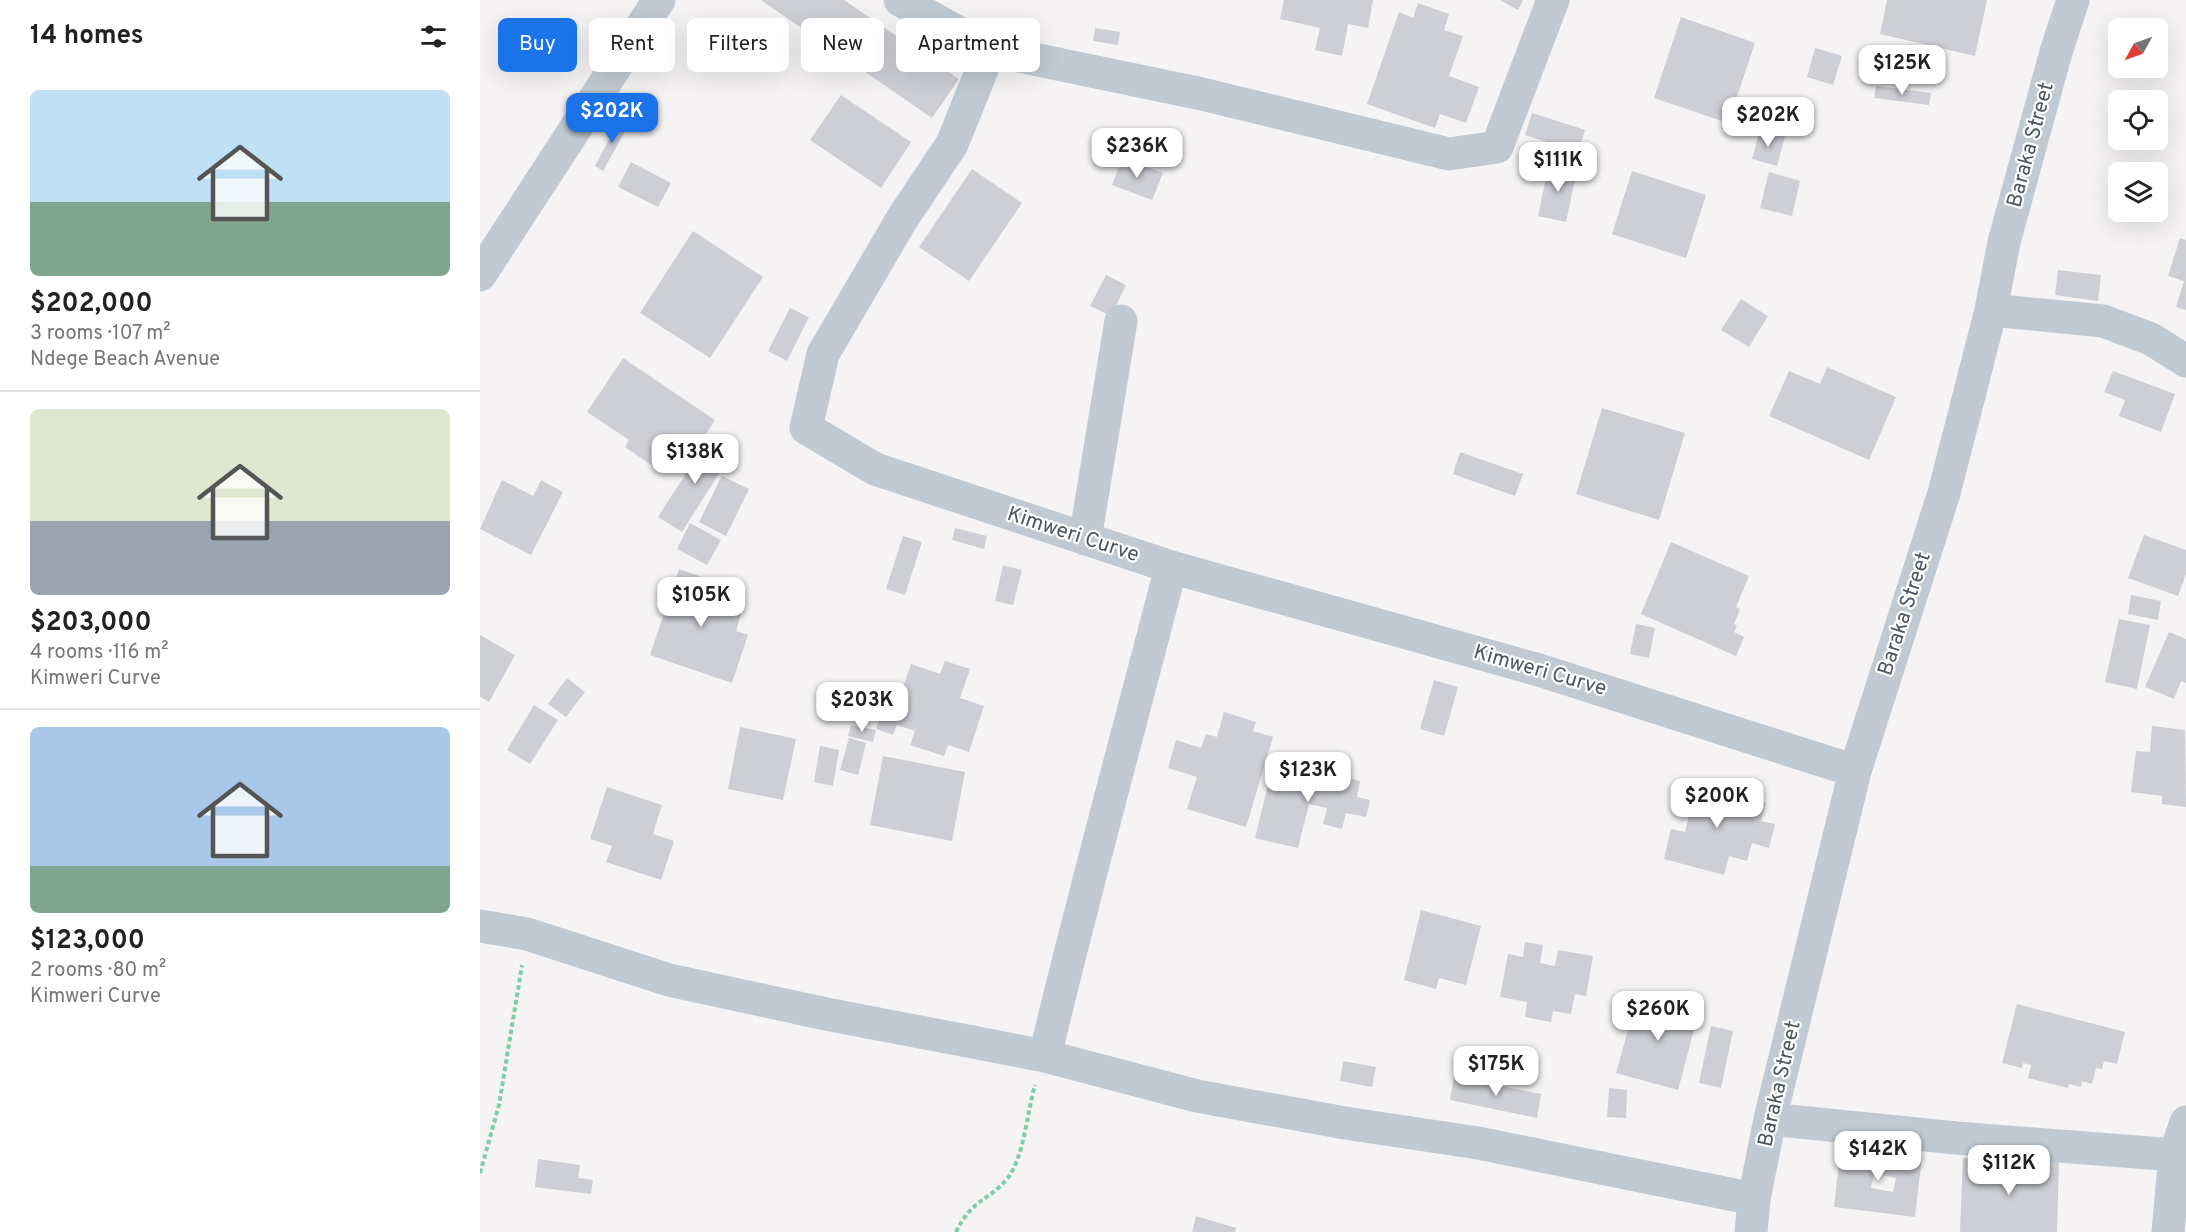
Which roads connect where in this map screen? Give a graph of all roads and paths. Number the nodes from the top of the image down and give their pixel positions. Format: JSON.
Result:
{"nodes":[{"id":1,"x":659,"y":0,"type":"edge"},
{"id":2,"x":900,"y":0,"type":"edge"},
{"id":3,"x":1553,"y":0,"type":"edge"},
{"id":4,"x":2073,"y":0,"type":"edge"},
{"id":5,"x":932,"y":18,"type":"edge"},
{"id":6,"x":1040,"y":60,"type":"edge"},
{"id":7,"x":981,"y":72,"type":"edge"},
{"id":8,"x":480,"y":275,"type":"edge"},
{"id":9,"x":1991,"y":310,"type":"junction"},
{"id":10,"x":1121,"y":321,"type":"dead end"},
{"id":11,"x":2186,"y":361,"type":"edge"},
{"id":12,"x":1085,"y":539,"type":"junction"},
{"id":13,"x":1171,"y":567,"type":"junction"},
{"id":14,"x":1855,"y":771,"type":"junction"},
{"id":15,"x":480,"y":926,"type":"edge"},
{"id":16,"x":527,"y":934,"type":"junction"},
{"id":17,"x":1045,"y":1056,"type":"junction"},
{"id":18,"x":1770,"y":1119,"type":"junction"},
{"id":19,"x":2186,"y":1122,"type":"edge"},
{"id":20,"x":2175,"y":1155,"type":"junction"},
{"id":21,"x":480,"y":1173,"type":"edge"},
{"id":22,"x":1754,"y":1199,"type":"junction"},
{"id":23,"x":956,"y":1232,"type":"edge"},
{"id":24,"x":1751,"y":1232,"type":"edge"},
{"id":25,"x":2168,"y":1232,"type":"edge"}],
"edges":[{"from":1,"to":8,"type":"street"},
{"from":2,"to":5,"type":"street"},
{"from":3,"to":6,"type":"street"},
{"from":4,"to":9,"type":"street","name":"Baraka Street"},
{"from":7,"to":12,"type":"street","name":"Kimweri Curve"},
{"from":9,"to":11,"type":"street"},
{"from":9,"to":14,"type":"street","name":"Baraka Street"},
{"from":10,"to":12,"type":"street"},
{"from":12,"to":13,"type":"street","name":"Kimweri Curve"},
{"from":13,"to":14,"type":"street","name":"Kimweri Curve"},
{"from":13,"to":17,"type":"street"},
{"from":14,"to":18,"type":"street","name":"Baraka Street"},
{"from":15,"to":16,"type":"street"},
{"from":16,"to":17,"type":"street"},
{"from":16,"to":21,"type":"path"},
{"from":17,"to":22,"type":"street"},
{"from":17,"to":23,"type":"path"},
{"from":18,"to":20,"type":"street"},
{"from":18,"to":22,"type":"street","name":"Baraka Street"},
{"from":19,"to":20,"type":"street"},
{"from":20,"to":25,"type":"street"},
{"from":22,"to":24,"type":"street","name":"Baraka Street"}]}
